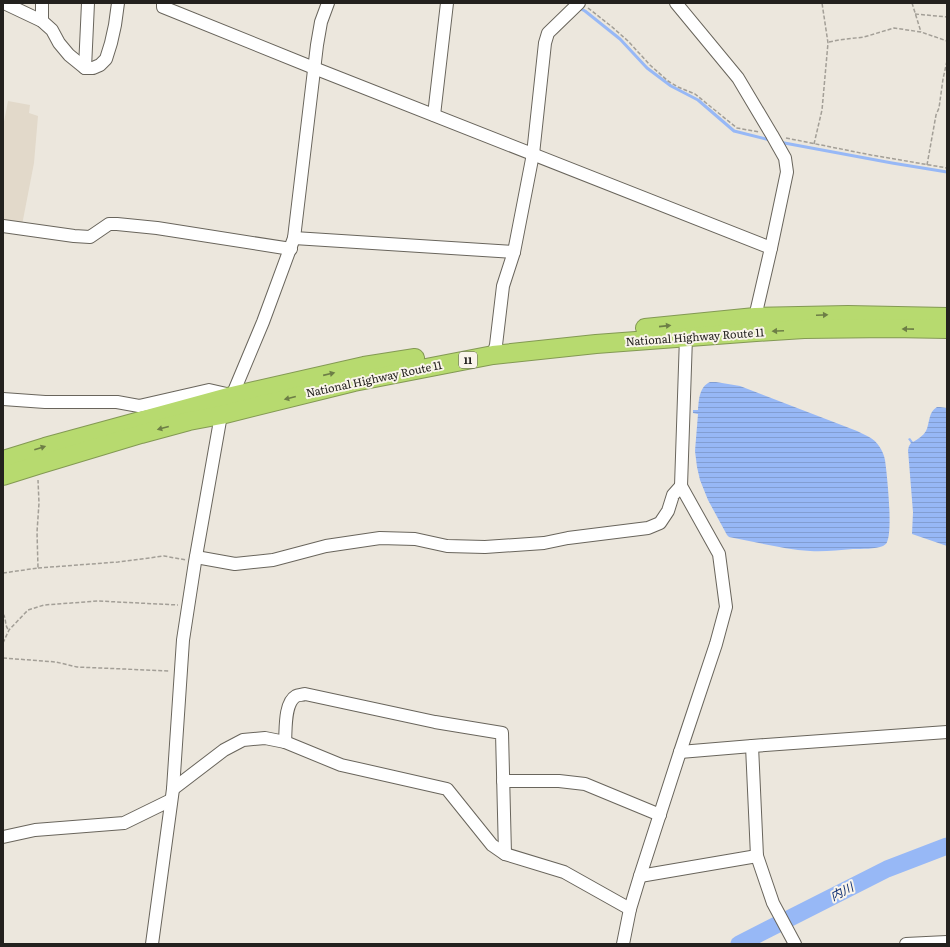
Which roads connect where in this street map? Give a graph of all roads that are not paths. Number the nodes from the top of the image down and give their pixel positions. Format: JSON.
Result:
{"nodes":[{"id":1,"x":4,"y":3,"type":"edge"},
{"id":2,"x":42,"y":3,"type":"edge"},
{"id":3,"x":88,"y":3,"type":"edge"},
{"id":4,"x":118,"y":3,"type":"edge"},
{"id":5,"x":163,"y":3,"type":"edge"},
{"id":6,"x":328,"y":3,"type":"edge"},
{"id":7,"x":447,"y":3,"type":"edge"},
{"id":8,"x":676,"y":3,"type":"edge"},
{"id":9,"x":579,"y":6,"type":"edge"},
{"id":10,"x":42,"y":21,"type":"junction"},
{"id":11,"x":85,"y":68,"type":"junction"},
{"id":12,"x":314,"y":68,"type":"junction"},
{"id":13,"x":434,"y":115,"type":"junction"},
{"id":14,"x":533,"y":154,"type":"junction"},
{"id":15,"x":3,"y":226,"type":"edge"},
{"id":16,"x":292,"y":243,"type":"junction"},
{"id":17,"x":771,"y":248,"type":"junction"},
{"id":18,"x":514,"y":252,"type":"junction"},
{"id":19,"x":947,"y":317,"type":"edge"},
{"id":20,"x":755,"y":325,"type":"junction"},
{"id":21,"x":947,"y":329,"type":"edge"},
{"id":22,"x":686,"y":337,"type":"junction"},
{"id":23,"x":494,"y":350,"type":"junction"},
{"id":24,"x":232,"y":396,"type":"junction"},
{"id":25,"x":3,"y":399,"type":"edge"},
{"id":26,"x":221,"y":415,"type":"junction"},
{"id":27,"x":3,"y":460,"type":"edge"},
{"id":28,"x":3,"y":476,"type":"edge"},
{"id":29,"x":681,"y":486,"type":"junction"},
{"id":30,"x":196,"y":560,"type":"junction"},
{"id":31,"x":947,"y":732,"type":"edge"},
{"id":32,"x":285,"y":742,"type":"junction"},
{"id":33,"x":752,"y":746,"type":"junction"},
{"id":34,"x":680,"y":752,"type":"junction"},
{"id":35,"x":503,"y":781,"type":"junction"},
{"id":36,"x":172,"y":794,"type":"junction"},
{"id":37,"x":660,"y":815,"type":"junction"},
{"id":38,"x":3,"y":837,"type":"edge"},
{"id":39,"x":505,"y":854,"type":"junction"},
{"id":40,"x":757,"y":856,"type":"junction"},
{"id":41,"x":640,"y":876,"type":"junction"},
{"id":42,"x":630,"y":909,"type":"junction"},
{"id":43,"x":793,"y":940,"type":"edge"},
{"id":44,"x":947,"y":942,"type":"edge"},
{"id":45,"x":152,"y":944,"type":"edge"},
{"id":46,"x":623,"y":944,"type":"edge"},
{"id":47,"x":906,"y":944,"type":"edge"}],
"edges":[{"from":1,"to":10,"type":"street"},
{"from":2,"to":10,"type":"street"},
{"from":3,"to":11,"type":"street"},
{"from":4,"to":11,"type":"street"},
{"from":5,"to":12,"type":"street"},
{"from":6,"to":12,"type":"street"},
{"from":7,"to":13,"type":"street"},
{"from":8,"to":17,"type":"street"},
{"from":9,"to":14,"type":"street"},
{"from":10,"to":11,"type":"street"},
{"from":12,"to":13,"type":"street"},
{"from":12,"to":16,"type":"street"},
{"from":13,"to":14,"type":"street"},
{"from":14,"to":17,"type":"street"},
{"from":14,"to":18,"type":"street"},
{"from":15,"to":16,"type":"street"},
{"from":16,"to":18,"type":"street"},
{"from":16,"to":24,"type":"street"},
{"from":17,"to":20,"type":"street"},
{"from":18,"to":23,"type":"street"},
{"from":20,"to":19,"type":"highway","name":"National Highway Route 11","number":"11","one_way":true},
{"from":21,"to":20,"type":"highway","name":"National Highway Route 11","number":"11","one_way":true},
{"from":20,"to":22,"type":"highway","name":"National Highway Route 11","number":"11"},
{"from":23,"to":20,"type":"highway","name":"National Highway Route 11","number":"11","one_way":true},
{"from":22,"to":23,"type":"highway","name":"National Highway Route 11","number":"11"},
{"from":22,"to":29,"type":"street"},
{"from":24,"to":23,"type":"highway","name":"National Highway Route 11","number":"11","one_way":true},
{"from":23,"to":26,"type":"highway","name":"National Highway Route 11","number":"11","one_way":true},
{"from":24,"to":25,"type":"street"},
{"from":24,"to":26,"type":"street"},
{"from":27,"to":24,"type":"highway","name":"National Highway Route 11","number":"11","one_way":true},
{"from":26,"to":28,"type":"highway","name":"National Highway Route 11","number":"11","one_way":true},
{"from":26,"to":30,"type":"street"},
{"from":29,"to":30,"type":"street"},
{"from":29,"to":34,"type":"street"},
{"from":30,"to":36,"type":"street"},
{"from":31,"to":33,"type":"street"},
{"from":32,"to":35,"type":"street"},
{"from":32,"to":36,"type":"street"},
{"from":32,"to":39,"type":"street"},
{"from":33,"to":34,"type":"street"},
{"from":33,"to":40,"type":"street"},
{"from":34,"to":37,"type":"street"},
{"from":35,"to":37,"type":"street"},
{"from":35,"to":39,"type":"street"},
{"from":36,"to":38,"type":"street"},
{"from":36,"to":45,"type":"street"},
{"from":37,"to":41,"type":"street"},
{"from":39,"to":42,"type":"street"},
{"from":40,"to":41,"type":"street"},
{"from":40,"to":43,"type":"street"},
{"from":41,"to":42,"type":"street"},
{"from":42,"to":46,"type":"street"},
{"from":44,"to":47,"type":"street"}]}
